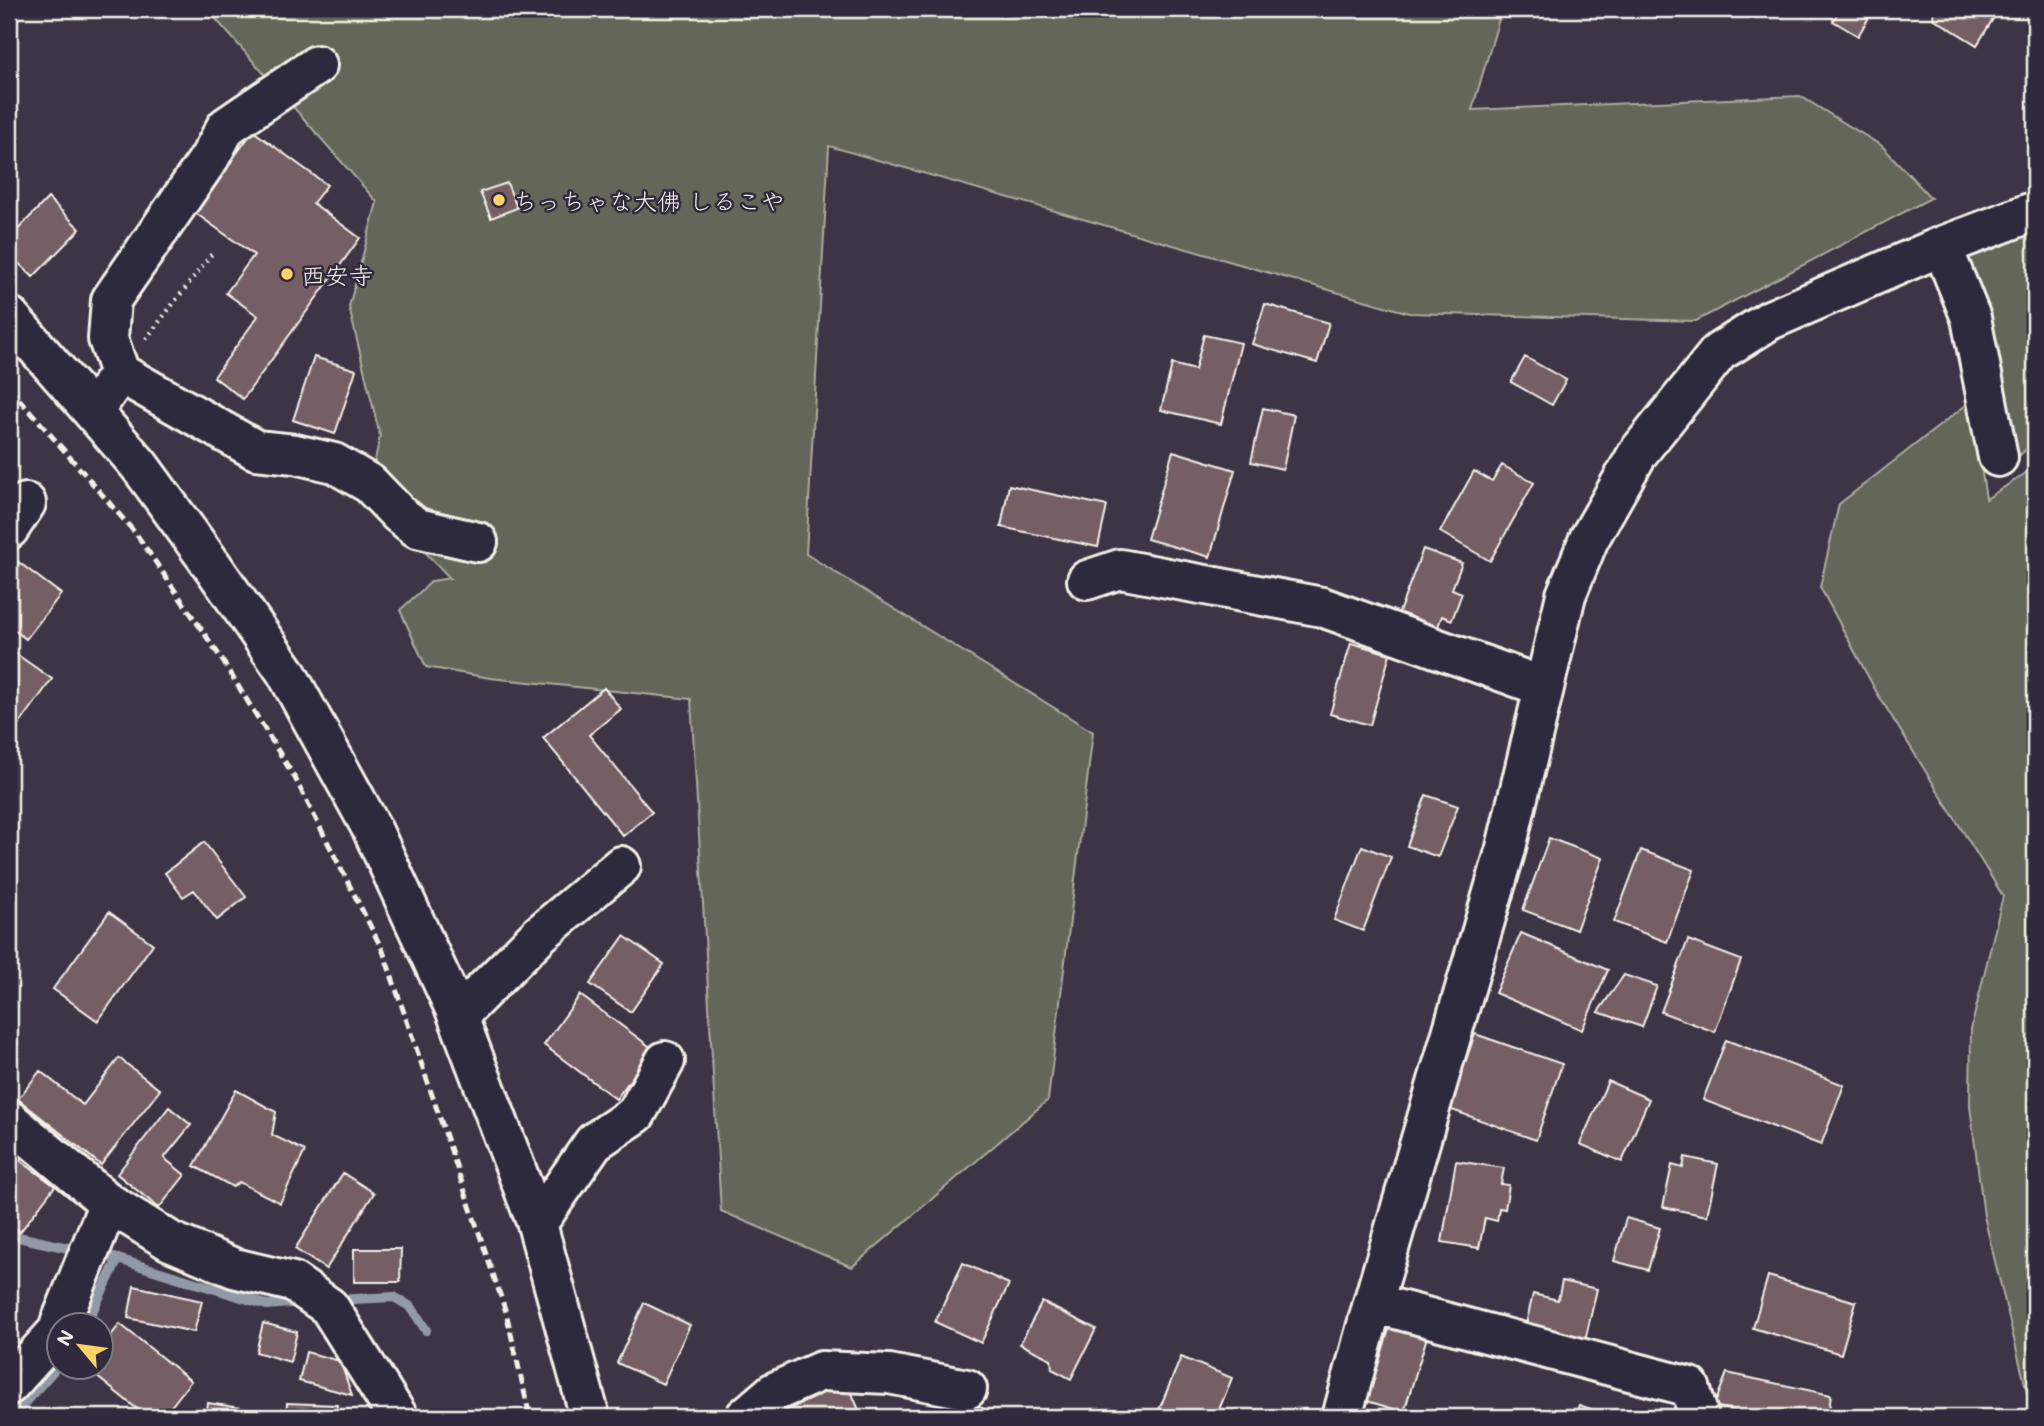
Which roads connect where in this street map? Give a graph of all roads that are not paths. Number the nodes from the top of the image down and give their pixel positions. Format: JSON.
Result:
{"nodes":[{"id":1,"x":317,"y":65,"type":"dead end"},
{"id":2,"x":2035,"y":211,"type":"edge"},
{"id":3,"x":1942,"y":246,"type":"junction"},
{"id":4,"x":9,"y":316,"type":"edge"},
{"id":5,"x":120,"y":373,"type":"junction"},
{"id":6,"x":93,"y":412,"type":"junction"},
{"id":7,"x":1998,"y":457,"type":"dead end"},
{"id":8,"x":478,"y":542,"type":"dead end"},
{"id":9,"x":1087,"y":580,"type":"dead end"},
{"id":10,"x":1544,"y":687,"type":"junction"},
{"id":11,"x":621,"y":866,"type":"dead end"},
{"id":12,"x":458,"y":1016,"type":"junction"},
{"id":13,"x":665,"y":1061,"type":"dead end"},
{"id":14,"x":9,"y":1120,"type":"edge"},
{"id":15,"x":108,"y":1203,"type":"junction"},
{"id":16,"x":537,"y":1224,"type":"junction"},
{"id":17,"x":1373,"y":1303,"type":"junction"},
{"id":18,"x":66,"y":1310,"type":"edge"},
{"id":19,"x":46,"y":1344,"type":"edge"},
{"id":20,"x":9,"y":1385,"type":"edge"},
{"id":21,"x":967,"y":1389,"type":"dead end"},
{"id":22,"x":398,"y":1417,"type":"edge"},
{"id":23,"x":590,"y":1417,"type":"edge"},
{"id":24,"x":745,"y":1417,"type":"edge"},
{"id":25,"x":1342,"y":1417,"type":"edge"},
{"id":26,"x":1699,"y":1417,"type":"edge"}],
"edges":[{"from":1,"to":5,"type":"street"},
{"from":2,"to":3,"type":"street"},
{"from":3,"to":7,"type":"street"},
{"from":3,"to":10,"type":"street"},
{"from":4,"to":6,"type":"street"},
{"from":5,"to":6,"type":"street"},
{"from":5,"to":8,"type":"street"},
{"from":6,"to":12,"type":"street"},
{"from":9,"to":10,"type":"street"},
{"from":10,"to":17,"type":"street"},
{"from":11,"to":12,"type":"street"},
{"from":12,"to":16,"type":"street"},
{"from":13,"to":16,"type":"street"},
{"from":14,"to":15,"type":"street"},
{"from":15,"to":18,"type":"street"},
{"from":15,"to":22,"type":"street"},
{"from":16,"to":23,"type":"street"},
{"from":17,"to":25,"type":"street"},
{"from":17,"to":26,"type":"street"},
{"from":19,"to":20,"type":"street"},
{"from":21,"to":24,"type":"street"}]}
